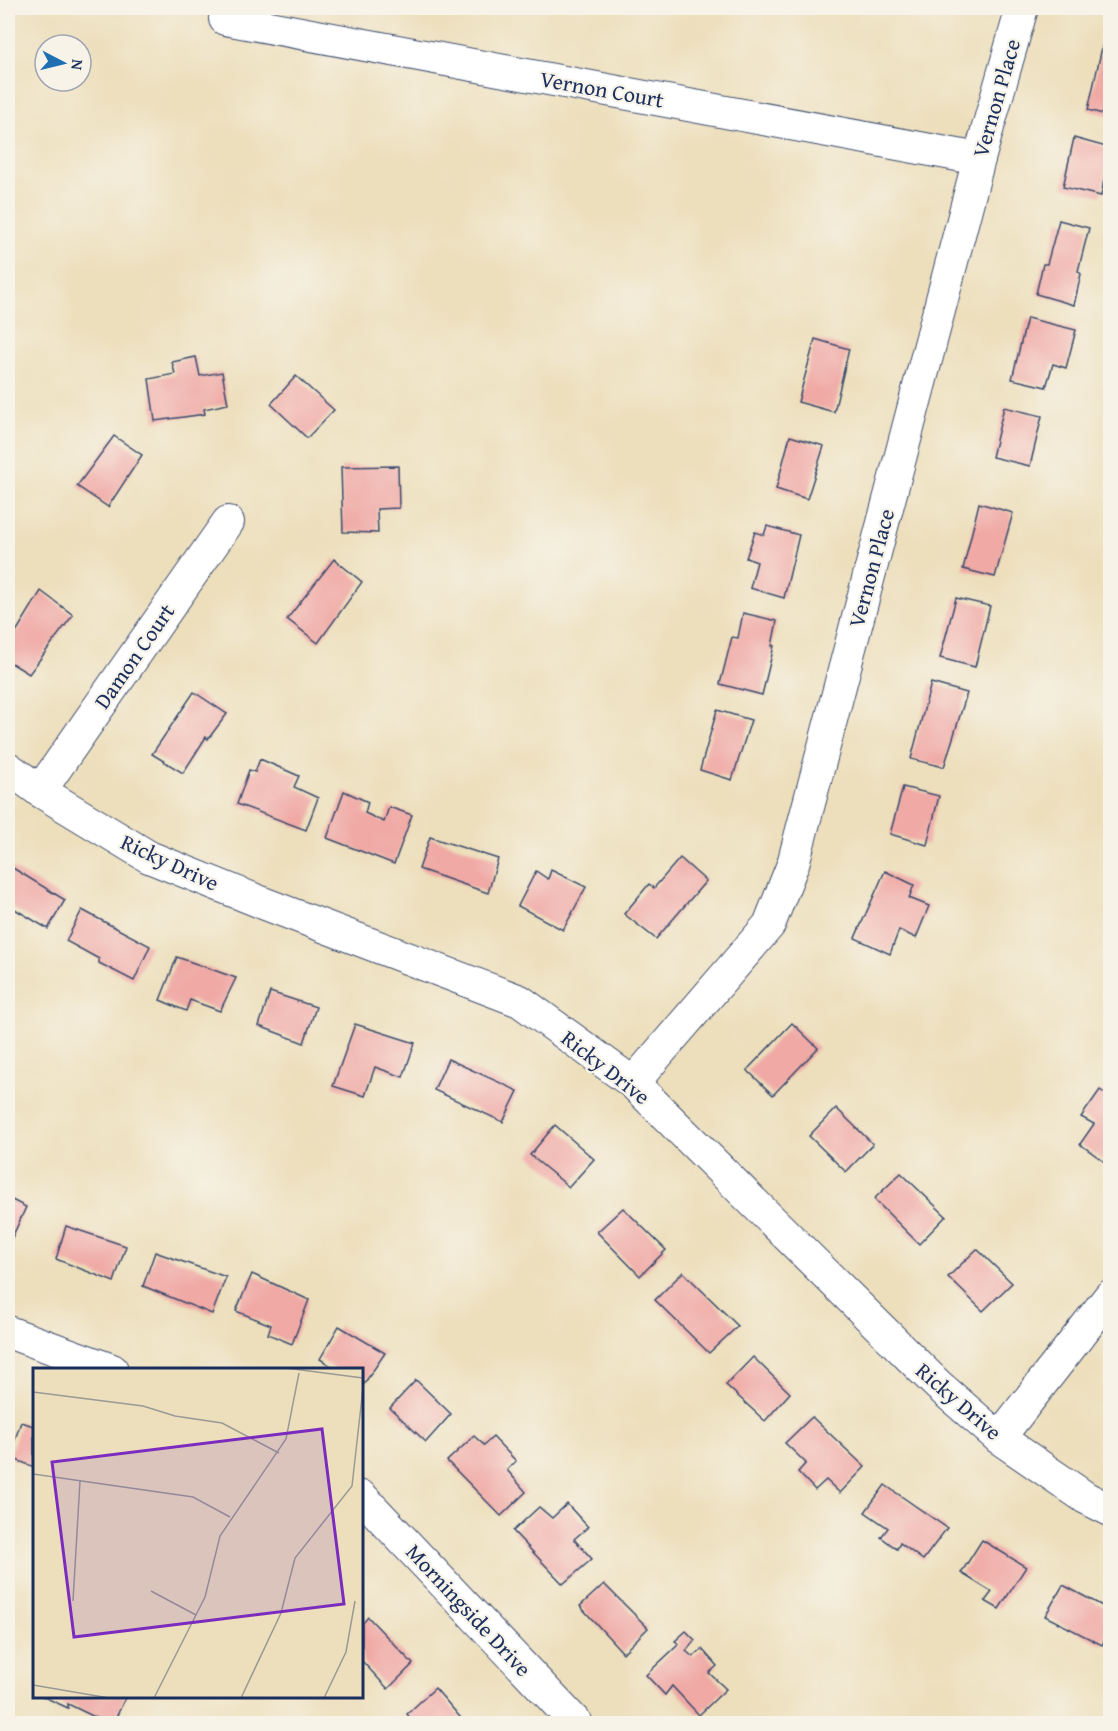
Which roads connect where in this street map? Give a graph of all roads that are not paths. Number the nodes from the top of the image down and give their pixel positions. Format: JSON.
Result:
{"nodes":[{"id":1,"x":1022,"y":8,"type":"edge"},
{"id":2,"x":225,"y":20,"type":"dead end"},
{"id":3,"x":979,"y":159,"type":"junction"},
{"id":4,"x":228,"y":522,"type":"dead end"},
{"id":5,"x":8,"y":768,"type":"edge"},
{"id":6,"x":40,"y":791,"type":"junction"},
{"id":7,"x":633,"y":1083,"type":"junction"},
{"id":8,"x":1110,"y":1296,"type":"edge"},
{"id":9,"x":8,"y":1332,"type":"edge"},
{"id":10,"x":107,"y":1368,"type":"edge"},
{"id":11,"x":999,"y":1438,"type":"junction"},
{"id":12,"x":363,"y":1498,"type":"edge"},
{"id":13,"x":1110,"y":1510,"type":"edge"},
{"id":14,"x":577,"y":1724,"type":"edge"}],
"edges":[{"from":1,"to":3,"type":"street","name":"Vernon Place"},
{"from":2,"to":3,"type":"street","name":"Vernon Court"},
{"from":3,"to":7,"type":"street","name":"Vernon Place"},
{"from":4,"to":6,"type":"street","name":"Damon Court"},
{"from":5,"to":6,"type":"street","name":"Ricky Drive"},
{"from":6,"to":7,"type":"street","name":"Ricky Drive"},
{"from":7,"to":11,"type":"street","name":"Ricky Drive"},
{"from":8,"to":11,"type":"street"},
{"from":9,"to":10,"type":"street"},
{"from":11,"to":13,"type":"street","name":"Ricky Drive"},
{"from":12,"to":14,"type":"street","name":"Morningside Drive"}]}
